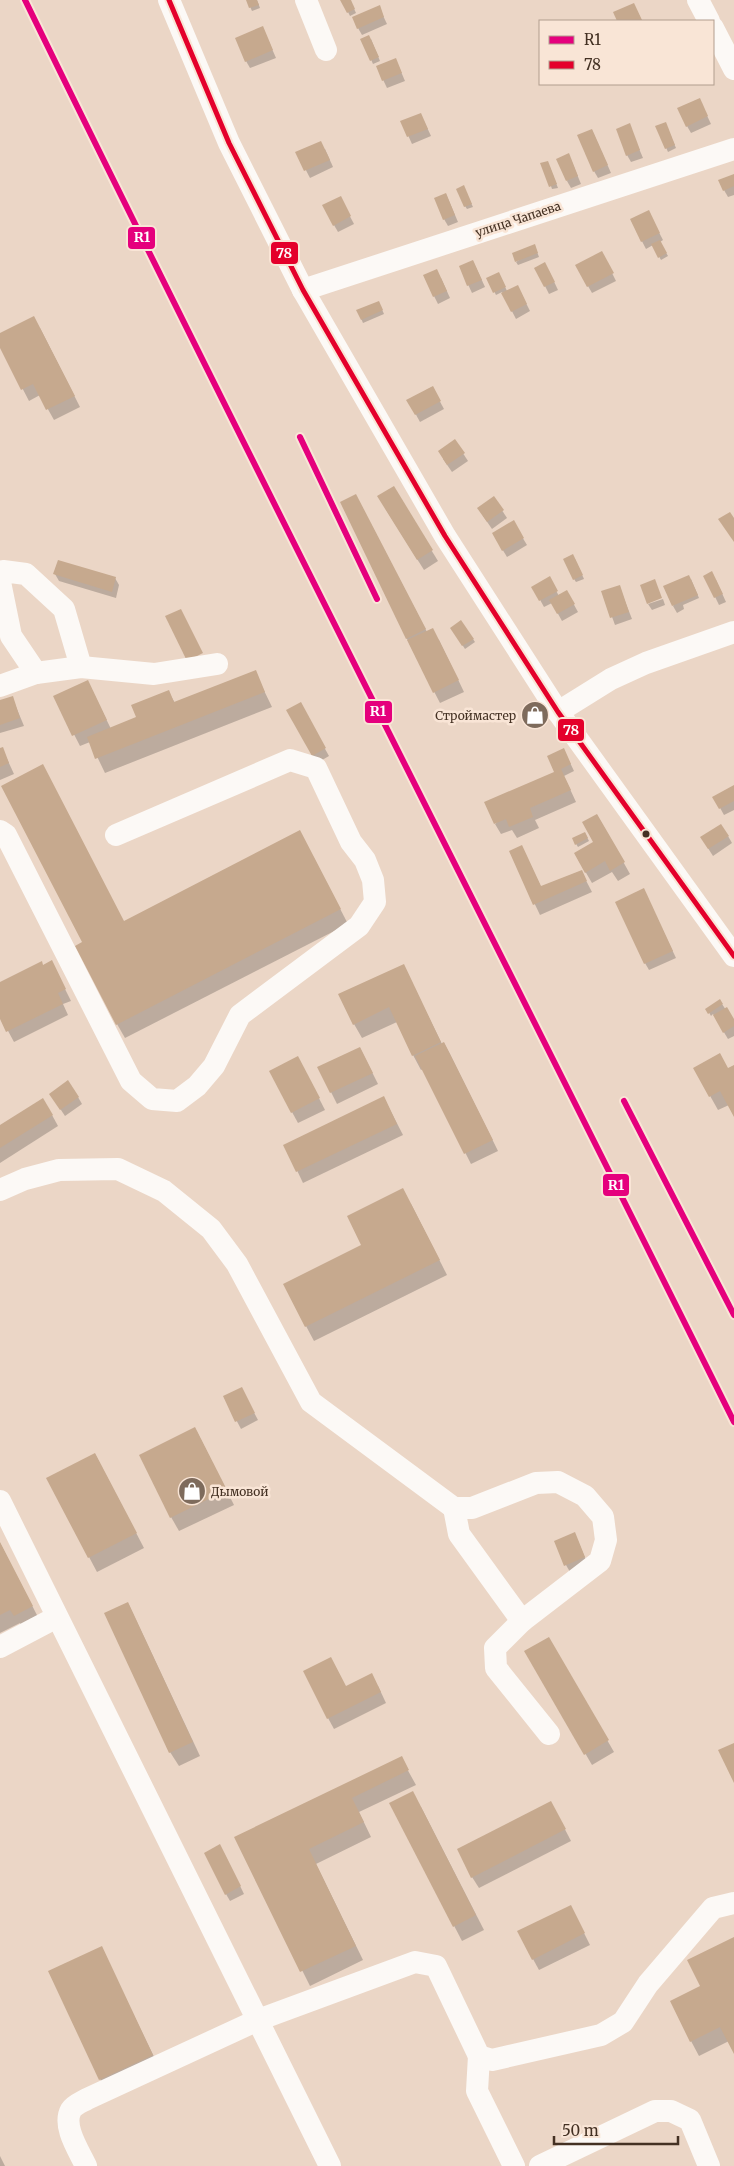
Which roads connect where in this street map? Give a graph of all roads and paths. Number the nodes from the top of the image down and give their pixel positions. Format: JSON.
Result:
{"nodes":[{"id":1,"x":169,"y":0,"type":"edge"},
{"id":2,"x":306,"y":0,"type":"edge"},
{"id":3,"x":698,"y":0,"type":"edge"},
{"id":4,"x":708,"y":20,"type":"edge"},
{"id":5,"x":714,"y":30,"type":"edge"},
{"id":6,"x":326,"y":50,"type":"dead end"},
{"id":7,"x":734,"y":69,"type":"edge"},
{"id":8,"x":734,"y":149,"type":"edge"},
{"id":9,"x":303,"y":290,"type":"junction"},
{"id":10,"x":734,"y":632,"type":"edge"},
{"id":11,"x":217,"y":664,"type":"dead end"},
{"id":12,"x":81,"y":667,"type":"junction"},
{"id":13,"x":36,"y":673,"type":"junction"},
{"id":14,"x":0,"y":686,"type":"edge"},
{"id":15,"x":558,"y":712,"type":"junction"},
{"id":16,"x":0,"y":831,"type":"edge"},
{"id":17,"x":116,"y":835,"type":"dead end"},
{"id":18,"x":734,"y":956,"type":"edge"},
{"id":19,"x":0,"y":1190,"type":"edge"},
{"id":20,"x":0,"y":1501,"type":"edge"},
{"id":21,"x":454,"y":1508,"type":"junction"},
{"id":22,"x":57,"y":1617,"type":"junction"},
{"id":23,"x":522,"y":1621,"type":"junction"},
{"id":24,"x":0,"y":1647,"type":"edge"},
{"id":25,"x":549,"y":1734,"type":"dead end"},
{"id":26,"x":734,"y":1903,"type":"edge"},
{"id":27,"x":258,"y":2020,"type":"junction"},
{"id":28,"x":479,"y":2056,"type":"junction"},
{"id":29,"x":86,"y":2166,"type":"edge"},
{"id":30,"x":330,"y":2166,"type":"edge"},
{"id":31,"x":514,"y":2166,"type":"edge"},
{"id":32,"x":540,"y":2166,"type":"edge"},
{"id":33,"x":709,"y":2166,"type":"edge"}],
"edges":[{"from":1,"to":9,"type":"street"},
{"from":2,"to":6,"type":"street"},
{"from":3,"to":4,"type":"street"},
{"from":5,"to":7,"type":"street"},
{"from":8,"to":9,"type":"street","name":"улица Чапаева"},
{"from":9,"to":15,"type":"street"},
{"from":10,"to":15,"type":"street"},
{"from":11,"to":12,"type":"street"},
{"from":12,"to":13,"type":"street"},
{"from":12,"to":13,"type":"street"},
{"from":13,"to":14,"type":"street"},
{"from":15,"to":18,"type":"street"},
{"from":16,"to":17,"type":"street"},
{"from":19,"to":21,"type":"street"},
{"from":20,"to":22,"type":"street"},
{"from":21,"to":23,"type":"street"},
{"from":21,"to":23,"type":"street"},
{"from":22,"to":24,"type":"street"},
{"from":22,"to":27,"type":"street"},
{"from":23,"to":25,"type":"street"},
{"from":26,"to":28,"type":"street"},
{"from":27,"to":28,"type":"street"},
{"from":27,"to":29,"type":"street"},
{"from":27,"to":30,"type":"street"},
{"from":28,"to":31,"type":"street"},
{"from":32,"to":33,"type":"street"}]}
